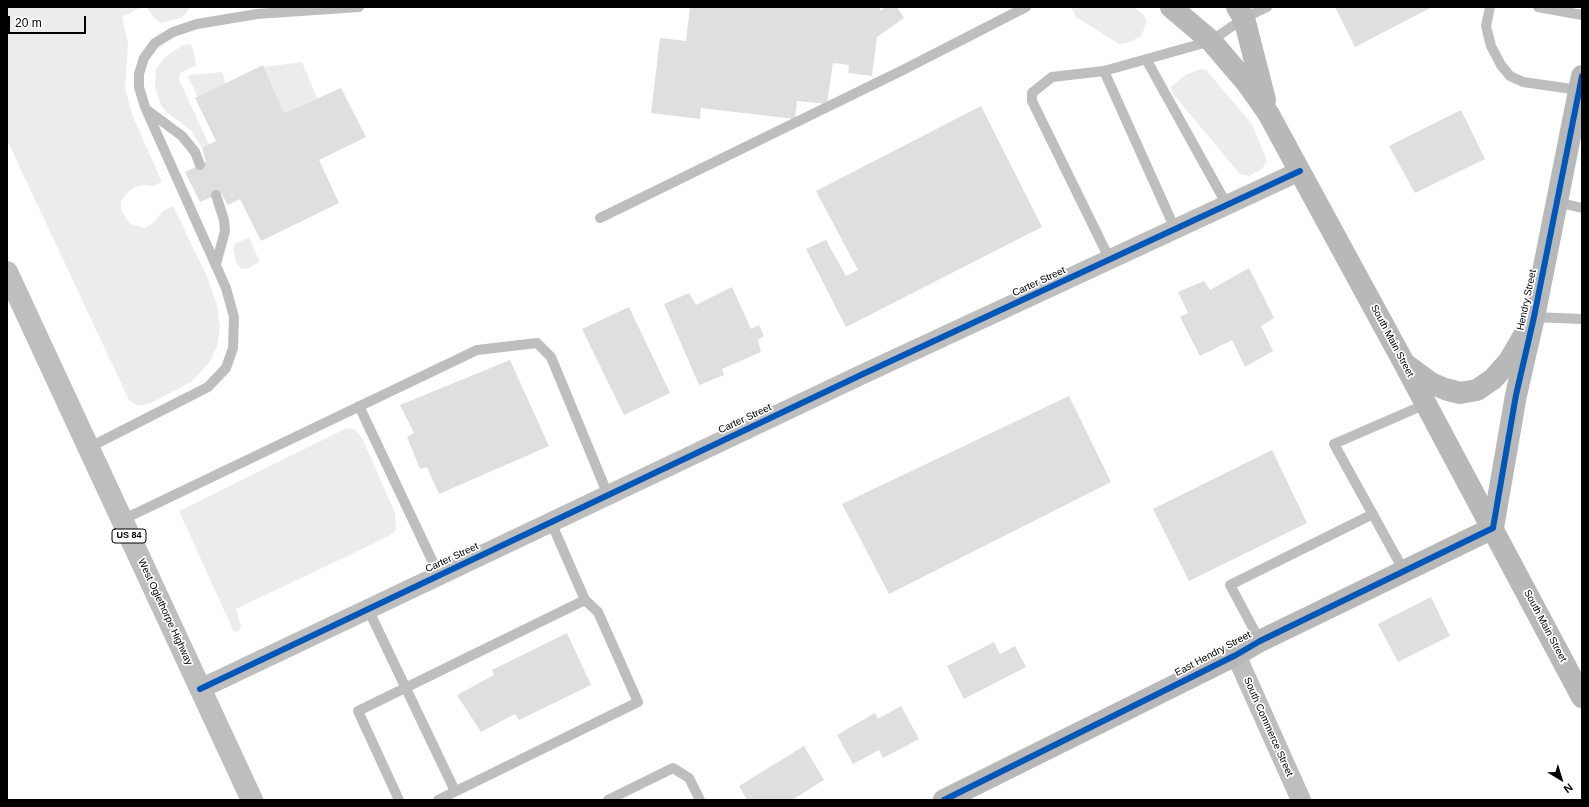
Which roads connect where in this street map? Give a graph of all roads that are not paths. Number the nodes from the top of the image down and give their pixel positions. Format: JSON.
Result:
{"nodes":[{"id":1,"x":359,"y":7,"type":"edge"},
{"id":2,"x":1026,"y":7,"type":"edge"},
{"id":3,"x":1171,"y":7,"type":"edge"},
{"id":4,"x":1267,"y":7,"type":"edge"},
{"id":5,"x":1490,"y":7,"type":"edge"},
{"id":6,"x":1538,"y":7,"type":"edge"},
{"id":7,"x":256,"y":11,"type":"edge"},
{"id":8,"x":1241,"y":12,"type":"edge"},
{"id":9,"x":1582,"y":15,"type":"edge"},
{"id":10,"x":1211,"y":41,"type":"junction"},
{"id":11,"x":1146,"y":59,"type":"junction"},
{"id":12,"x":1104,"y":70,"type":"junction"},
{"id":13,"x":1581,"y":83,"type":"edge"},
{"id":14,"x":145,"y":107,"type":"junction"},
{"id":15,"x":1268,"y":113,"type":"junction"},
{"id":16,"x":200,"y":165,"type":"dead end"},
{"id":17,"x":1300,"y":171,"type":"junction"},
{"id":18,"x":216,"y":195,"type":"dead end"},
{"id":19,"x":1557,"y":202,"type":"junction"},
{"id":20,"x":1227,"y":205,"type":"junction"},
{"id":21,"x":1582,"y":208,"type":"edge"},
{"id":22,"x":600,"y":218,"type":"dead end"},
{"id":23,"x":1176,"y":230,"type":"junction"},
{"id":24,"x":1110,"y":260,"type":"junction"},
{"id":25,"x":216,"y":264,"type":"junction"},
{"id":26,"x":7,"y":272,"type":"edge"},
{"id":27,"x":1534,"y":317,"type":"junction"},
{"id":28,"x":1582,"y":320,"type":"edge"},
{"id":29,"x":1404,"y":363,"type":"junction"},
{"id":30,"x":1426,"y":404,"type":"junction"},
{"id":31,"x":359,"y":406,"type":"junction"},
{"id":32,"x":88,"y":448,"type":"junction"},
{"id":33,"x":608,"y":495,"type":"junction"},
{"id":34,"x":1373,"y":514,"type":"junction"},
{"id":35,"x":122,"y":520,"type":"junction"},
{"id":36,"x":551,"y":522,"type":"junction"},
{"id":37,"x":1493,"y":528,"type":"junction"},
{"id":38,"x":1404,"y":571,"type":"junction"},
{"id":39,"x":439,"y":575,"type":"junction"},
{"id":40,"x":585,"y":600,"type":"junction"},
{"id":41,"x":368,"y":609,"type":"junction"},
{"id":42,"x":1260,"y":641,"type":"junction"},
{"id":43,"x":1236,"y":655,"type":"junction"},
{"id":44,"x":405,"y":688,"type":"junction"},
{"id":45,"x":200,"y":689,"type":"junction"},
{"id":46,"x":1582,"y":697,"type":"edge"},
{"id":47,"x":455,"y":791,"type":"junction"},
{"id":48,"x":252,"y":800,"type":"edge"},
{"id":49,"x":399,"y":800,"type":"edge"},
{"id":50,"x":438,"y":800,"type":"edge"},
{"id":51,"x":608,"y":800,"type":"edge"},
{"id":52,"x":700,"y":800,"type":"edge"},
{"id":53,"x":944,"y":800,"type":"edge"},
{"id":54,"x":1301,"y":800,"type":"edge"}],
"edges":[{"from":1,"to":7,"type":"lane"},
{"from":2,"to":22,"type":"lane"},
{"from":3,"to":10,"type":"main road","name":"South Main Street"},
{"from":4,"to":8,"type":"lane"},
{"from":5,"to":13,"type":"lane"},
{"from":6,"to":9,"type":"lane"},
{"from":7,"to":14,"type":"lane"},
{"from":8,"to":10,"type":"lane"},
{"from":8,"to":15,"type":"main road"},
{"from":10,"to":11,"type":"lane"},
{"from":10,"to":15,"type":"main road","name":"South Main Street"},
{"from":11,"to":12,"type":"lane"},
{"from":11,"to":20,"type":"lane"},
{"from":12,"to":23,"type":"lane"},
{"from":12,"to":24,"type":"lane"},
{"from":13,"to":19,"type":"main road","name":"Hendry Street"},
{"from":14,"to":16,"type":"lane"},
{"from":14,"to":25,"type":"lane"},
{"from":15,"to":17,"type":"main road","name":"South Main Street"},
{"from":17,"to":20,"type":"street","name":"Carter Street"},
{"from":17,"to":29,"type":"main road","name":"South Main Street"},
{"from":18,"to":25,"type":"lane"},
{"from":19,"to":21,"type":"lane"},
{"from":19,"to":27,"type":"main road","name":"Hendry Street"},
{"from":20,"to":23,"type":"street","name":"Carter Street"},
{"from":23,"to":24,"type":"street","name":"Carter Street"},
{"from":24,"to":33,"type":"street","name":"Carter Street"},
{"from":25,"to":32,"type":"lane"},
{"from":26,"to":32,"type":"highway","name":"West Oglethorpe Highway","number":"US 84"},
{"from":27,"to":28,"type":"lane"},
{"from":27,"to":29,"type":"main road"},
{"from":27,"to":37,"type":"main road","name":"Hendry Street"},
{"from":29,"to":30,"type":"main road","name":"South Main Street"},
{"from":30,"to":34,"type":"lane"},
{"from":30,"to":37,"type":"main road","name":"South Main Street"},
{"from":31,"to":33,"type":"lane"},
{"from":31,"to":35,"type":"lane"},
{"from":31,"to":39,"type":"lane"},
{"from":32,"to":35,"type":"highway","name":"West Oglethorpe Highway","number":"US 84"},
{"from":33,"to":36,"type":"street","name":"Carter Street"},
{"from":34,"to":38,"type":"lane"},
{"from":34,"to":42,"type":"lane"},
{"from":35,"to":45,"type":"highway","name":"West Oglethorpe Highway","number":"US 84"},
{"from":36,"to":39,"type":"street","name":"Carter Street"},
{"from":36,"to":40,"type":"lane"},
{"from":37,"to":38,"type":"main road","name":"East Hendry Street"},
{"from":37,"to":46,"type":"main road","name":"South Main Street"},
{"from":38,"to":42,"type":"main road","name":"East Hendry Street"},
{"from":39,"to":41,"type":"street","name":"Carter Street"},
{"from":40,"to":44,"type":"lane"},
{"from":40,"to":47,"type":"lane"},
{"from":41,"to":44,"type":"lane"},
{"from":41,"to":45,"type":"street","name":"Carter Street"},
{"from":42,"to":43,"type":"main road","name":"East Hendry Street"},
{"from":43,"to":53,"type":"main road","name":"East Hendry Street"},
{"from":43,"to":54,"type":"street","name":"South Commerce Street"},
{"from":44,"to":47,"type":"lane"},
{"from":44,"to":49,"type":"lane"},
{"from":45,"to":48,"type":"highway","name":"West Oglethorpe Highway","number":"US 84"},
{"from":47,"to":50,"type":"lane"},
{"from":51,"to":52,"type":"lane"}]}
